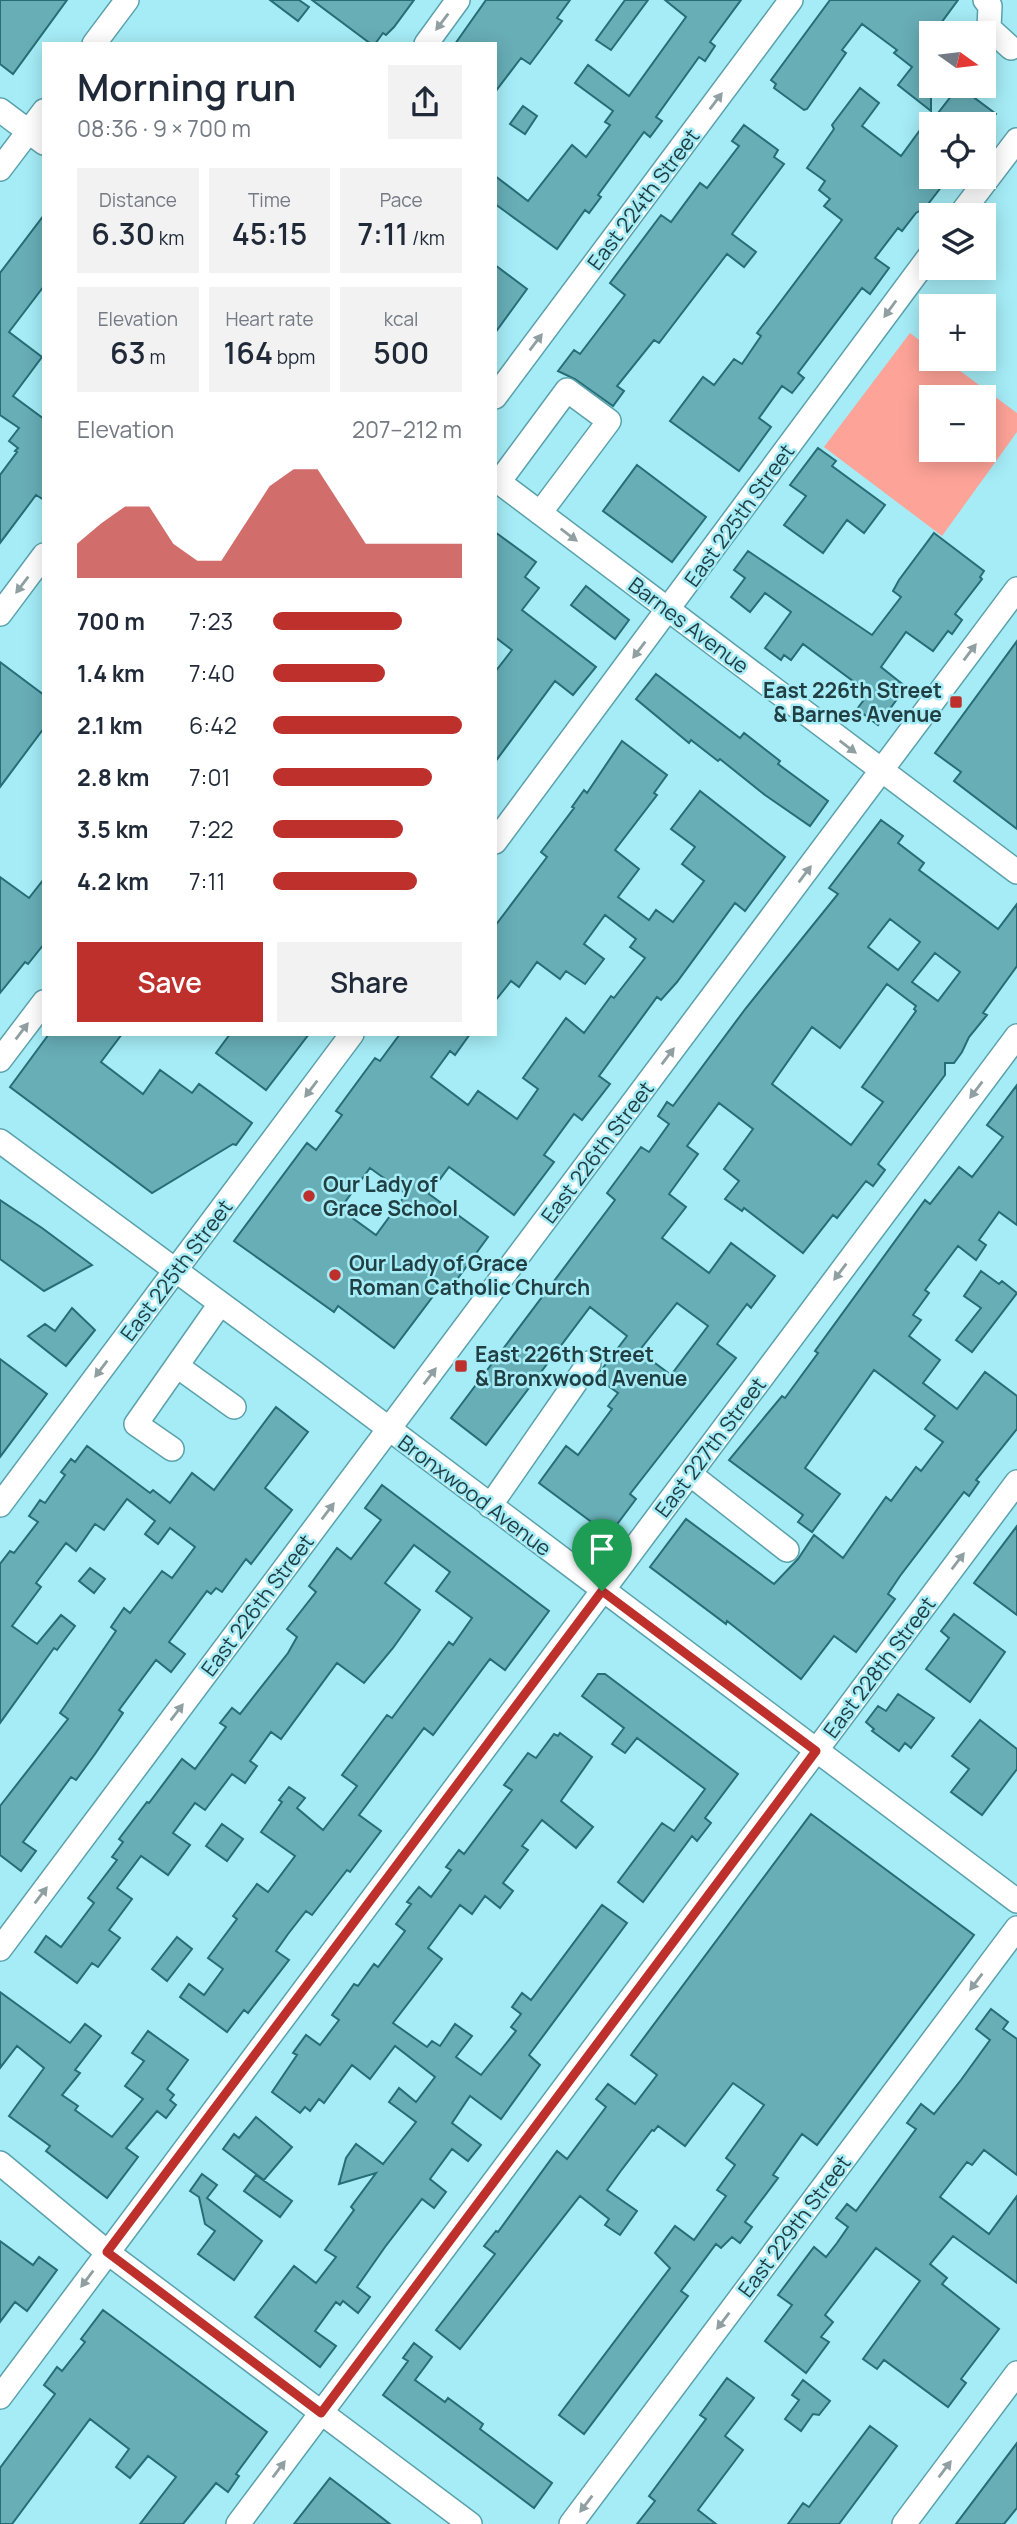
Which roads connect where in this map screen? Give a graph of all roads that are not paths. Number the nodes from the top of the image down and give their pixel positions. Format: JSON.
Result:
{"nodes":[{"id":1,"x":127,"y":0,"type":"edge"},
{"id":2,"x":458,"y":0,"type":"edge"},
{"id":3,"x":791,"y":0,"type":"edge"},
{"id":4,"x":985,"y":0,"type":"edge"},
{"id":5,"x":96,"y":42,"type":"edge"},
{"id":6,"x":427,"y":42,"type":"edge"},
{"id":7,"x":1012,"y":48,"type":"dead end"},
{"id":8,"x":0,"y":110,"type":"edge"},
{"id":9,"x":42,"y":118,"type":"edge"},
{"id":10,"x":36,"y":138,"type":"edge"},
{"id":11,"x":1017,"y":140,"type":"edge"},
{"id":12,"x":0,"y":169,"type":"edge"},
{"id":13,"x":969,"y":203,"type":"edge"},
{"id":14,"x":919,"y":270,"type":"edge"},
{"id":15,"x":497,"y":394,"type":"edge"},
{"id":16,"x":497,"y":480,"type":"edge"},
{"id":17,"x":540,"y":513,"type":"junction"},
{"id":18,"x":42,"y":558,"type":"edge"},
{"id":19,"x":1017,"y":589,"type":"edge"},
{"id":20,"x":669,"y":610,"type":"junction"},
{"id":21,"x":0,"y":614,"type":"edge"},
{"id":22,"x":881,"y":772,"type":"junction"},
{"id":23,"x":497,"y":839,"type":"edge"},
{"id":24,"x":1017,"y":872,"type":"edge"},
{"id":25,"x":42,"y":1005,"type":"edge"},
{"id":26,"x":1017,"y":1035,"type":"edge"},
{"id":27,"x":351,"y":1036,"type":"edge"},
{"id":28,"x":0,"y":1060,"type":"edge"},
{"id":29,"x":0,"y":1141,"type":"edge"},
{"id":30,"x":175,"y":1271,"type":"junction"},
{"id":31,"x":220,"y":1304,"type":"junction"},
{"id":32,"x":589,"y":1363,"type":"dead end"},
{"id":33,"x":177,"y":1366,"type":"junction"},
{"id":34,"x":234,"y":1407,"type":"dead end"},
{"id":35,"x":389,"y":1430,"type":"junction"},
{"id":36,"x":172,"y":1449,"type":"dead end"},
{"id":37,"x":690,"y":1474,"type":"junction"},
{"id":38,"x":1017,"y":1482,"type":"edge"},
{"id":39,"x":0,"y":1505,"type":"edge"},
{"id":40,"x":489,"y":1506,"type":"junction"},
{"id":41,"x":787,"y":1550,"type":"dead end"},
{"id":42,"x":602,"y":1591,"type":"junction"},
{"id":43,"x":816,"y":1751,"type":"junction"},
{"id":44,"x":1017,"y":1901,"type":"edge"},
{"id":45,"x":1017,"y":1928,"type":"edge"},
{"id":46,"x":0,"y":1949,"type":"edge"},
{"id":47,"x":0,"y":2163,"type":"edge"},
{"id":48,"x":107,"y":2252,"type":"junction"},
{"id":49,"x":1017,"y":2373,"type":"edge"},
{"id":50,"x":0,"y":2397,"type":"edge"},
{"id":51,"x":321,"y":2413,"type":"junction"},
{"id":52,"x":238,"y":2524,"type":"edge"},
{"id":53,"x":470,"y":2524,"type":"edge"},
{"id":54,"x":571,"y":2524,"type":"edge"},
{"id":55,"x":904,"y":2524,"type":"edge"}],
"edges":[{"from":1,"to":5,"type":"street"},
{"from":2,"to":6,"type":"street","one_way":true},
{"from":15,"to":3,"type":"street","name":"East 224th Street","one_way":true},
{"from":4,"to":7,"type":"street"},
{"from":8,"to":10,"type":"street"},
{"from":9,"to":10,"type":"street"},
{"from":10,"to":12,"type":"street"},
{"from":11,"to":13,"type":"street"},
{"from":14,"to":20,"type":"street","name":"East 225th Street","one_way":true},
{"from":16,"to":17,"type":"street","name":"Barnes Avenue"},
{"from":16,"to":17,"type":"street"},
{"from":17,"to":20,"type":"street","name":"Barnes Avenue","one_way":true},
{"from":18,"to":21,"type":"street","one_way":true},
{"from":22,"to":19,"type":"street","name":"East 226th Street","one_way":true},
{"from":20,"to":22,"type":"street","name":"Barnes Avenue","one_way":true},
{"from":20,"to":23,"type":"street","name":"East 225th Street","one_way":true},
{"from":22,"to":24,"type":"street","name":"Barnes Avenue"},
{"from":35,"to":22,"type":"street","name":"East 226th Street","one_way":true},
{"from":28,"to":25,"type":"street","one_way":true},
{"from":26,"to":37,"type":"street","name":"East 227th Street","one_way":true},
{"from":27,"to":30,"type":"street","name":"East 225th Street","one_way":true},
{"from":29,"to":30,"type":"street","name":"Bronxwood Avenue"},
{"from":30,"to":31,"type":"street","name":"Bronxwood Avenue"},
{"from":30,"to":39,"type":"street","name":"East 225th Street","one_way":true},
{"from":31,"to":33,"type":"street"},
{"from":31,"to":35,"type":"street","name":"Bronxwood Avenue"},
{"from":32,"to":40,"type":"street"},
{"from":33,"to":34,"type":"street"},
{"from":33,"to":36,"type":"street"},
{"from":35,"to":40,"type":"street","name":"Bronxwood Avenue"},
{"from":46,"to":35,"type":"street","name":"East 226th Street","one_way":true},
{"from":37,"to":41,"type":"street"},
{"from":37,"to":42,"type":"street","name":"East 227th Street"},
{"from":43,"to":38,"type":"street","name":"East 228th Street","one_way":true},
{"from":40,"to":42,"type":"street","name":"Bronxwood Avenue"},
{"from":42,"to":43,"type":"street","name":"Bronxwood Avenue"},
{"from":42,"to":48,"type":"street","name":"East 227th Street"},
{"from":43,"to":44,"type":"street","name":"Bronxwood Avenue"},
{"from":43,"to":51,"type":"street","name":"East 228th Street"},
{"from":45,"to":54,"type":"street","name":"East 229th Street","one_way":true},
{"from":47,"to":48,"type":"street"},
{"from":48,"to":50,"type":"street","name":"East 227th Street","one_way":true},
{"from":48,"to":51,"type":"street"},
{"from":55,"to":49,"type":"street","one_way":true},
{"from":52,"to":51,"type":"street","name":"East 228th Street","one_way":true},
{"from":51,"to":53,"type":"street"}]}
